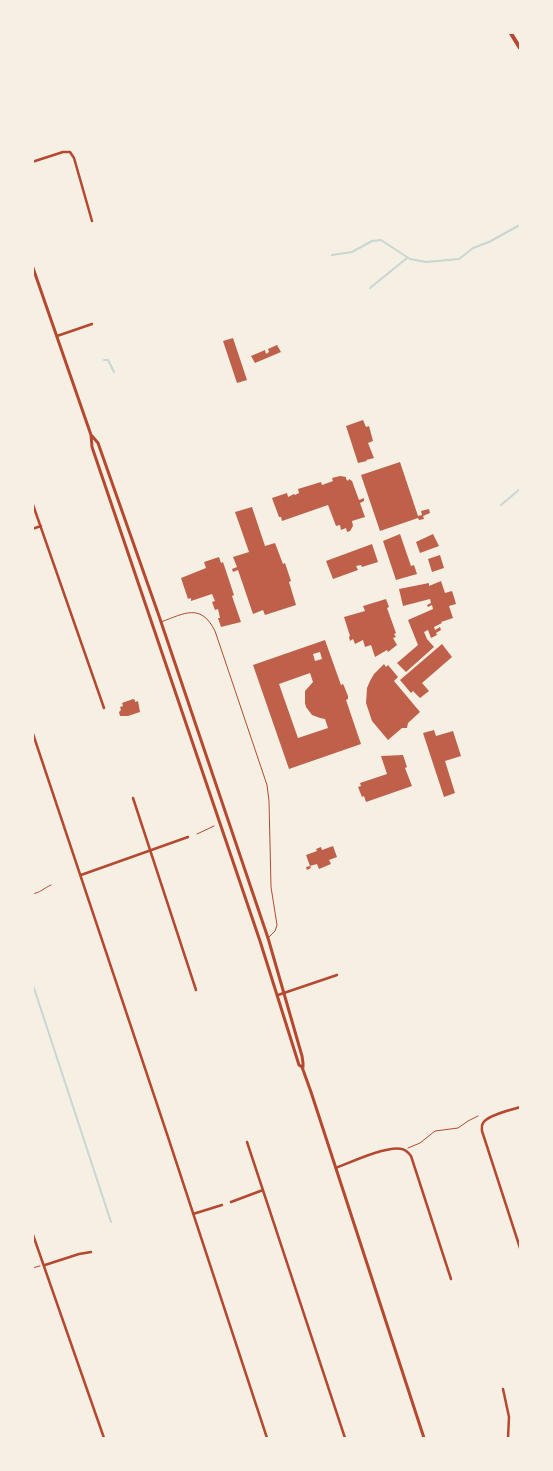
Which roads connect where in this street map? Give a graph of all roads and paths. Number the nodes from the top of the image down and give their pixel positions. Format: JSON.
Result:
{"nodes":[{"id":1,"x":510,"y":32,"type":"edge"},
{"id":2,"x":520,"y":48,"type":"edge"},
{"id":3,"x":32,"y":162,"type":"edge"},
{"id":4,"x":92,"y":221,"type":"dead end"},
{"id":5,"x":32,"y":264,"type":"edge"},
{"id":6,"x":92,"y":324,"type":"dead end"},
{"id":7,"x":57,"y":336,"type":"junction"},
{"id":8,"x":91,"y":435,"type":"junction"},
{"id":9,"x":32,"y":502,"type":"edge"},
{"id":10,"x":41,"y":526,"type":"junction"},
{"id":11,"x":32,"y":529,"type":"edge"},
{"id":12,"x":161,"y":622,"type":"junction"},
{"id":13,"x":104,"y":708,"type":"dead end"},
{"id":14,"x":32,"y":731,"type":"edge"},
{"id":15,"x":133,"y":798,"type":"dead end"},
{"id":16,"x":214,"y":826,"type":"dead end"},
{"id":17,"x":197,"y":834,"type":"dead end"},
{"id":18,"x":188,"y":837,"type":"dead end"},
{"id":19,"x":151,"y":850,"type":"junction"},
{"id":20,"x":81,"y":875,"type":"junction"},
{"id":21,"x":51,"y":885,"type":"dead end"},
{"id":22,"x":32,"y":894,"type":"edge"},
{"id":23,"x":268,"y":938,"type":"junction"},
{"id":24,"x":337,"y":976,"type":"dead end"},
{"id":25,"x":196,"y":990,"type":"dead end"},
{"id":26,"x":284,"y":994,"type":"junction"},
{"id":27,"x":278,"y":995,"type":"junction"},
{"id":28,"x":302,"y":1067,"type":"junction"},
{"id":29,"x":520,"y":1107,"type":"edge"},
{"id":30,"x":478,"y":1116,"type":"dead end"},
{"id":31,"x":247,"y":1142,"type":"dead end"},
{"id":32,"x":405,"y":1150,"type":"junction"},
{"id":33,"x":336,"y":1168,"type":"junction"},
{"id":34,"x":263,"y":1190,"type":"junction"},
{"id":35,"x":231,"y":1202,"type":"dead end"},
{"id":36,"x":222,"y":1205,"type":"dead end"},
{"id":37,"x":193,"y":1214,"type":"junction"},
{"id":38,"x":32,"y":1232,"type":"edge"},
{"id":39,"x":520,"y":1248,"type":"edge"},
{"id":40,"x":91,"y":1252,"type":"dead end"},
{"id":41,"x":45,"y":1265,"type":"junction"},
{"id":42,"x":32,"y":1268,"type":"edge"},
{"id":43,"x":450,"y":1279,"type":"dead end"},
{"id":44,"x":503,"y":1389,"type":"dead end"},
{"id":45,"x":104,"y":1438,"type":"edge"},
{"id":46,"x":267,"y":1438,"type":"edge"},
{"id":47,"x":345,"y":1438,"type":"edge"},
{"id":48,"x":424,"y":1438,"type":"edge"},
{"id":49,"x":508,"y":1438,"type":"edge"}],
"edges":[{"from":1,"to":2,"type":"main road"},
{"from":3,"to":4,"type":"street"},
{"from":5,"to":7,"type":"street"},
{"from":6,"to":7,"type":"street"},
{"from":7,"to":8,"type":"street"},
{"from":8,"to":12,"type":"street"},
{"from":8,"to":27,"type":"street"},
{"from":9,"to":10,"type":"street"},
{"from":10,"to":11,"type":"street"},
{"from":10,"to":13,"type":"street"},
{"from":12,"to":23,"type":"street"},
{"from":12,"to":23,"type":"lane"},
{"from":14,"to":20,"type":"street"},
{"from":15,"to":19,"type":"street"},
{"from":16,"to":17,"type":"path"},
{"from":18,"to":19,"type":"street"},
{"from":19,"to":20,"type":"street"},
{"from":19,"to":25,"type":"street"},
{"from":20,"to":37,"type":"street"},
{"from":21,"to":22,"type":"path"},
{"from":23,"to":26,"type":"street"},
{"from":24,"to":26,"type":"street"},
{"from":26,"to":27,"type":"street"},
{"from":26,"to":28,"type":"street"},
{"from":27,"to":28,"type":"street"},
{"from":28,"to":33,"type":"street"},
{"from":29,"to":39,"type":"street"},
{"from":30,"to":32,"type":"path"},
{"from":31,"to":34,"type":"street"},
{"from":32,"to":33,"type":"street"},
{"from":32,"to":43,"type":"street"},
{"from":33,"to":48,"type":"street"},
{"from":34,"to":35,"type":"street"},
{"from":34,"to":47,"type":"street"},
{"from":36,"to":37,"type":"street"},
{"from":37,"to":46,"type":"street"},
{"from":38,"to":41,"type":"street"},
{"from":40,"to":41,"type":"street"},
{"from":41,"to":42,"type":"path"},
{"from":41,"to":45,"type":"street"},
{"from":44,"to":49,"type":"street"}]}
